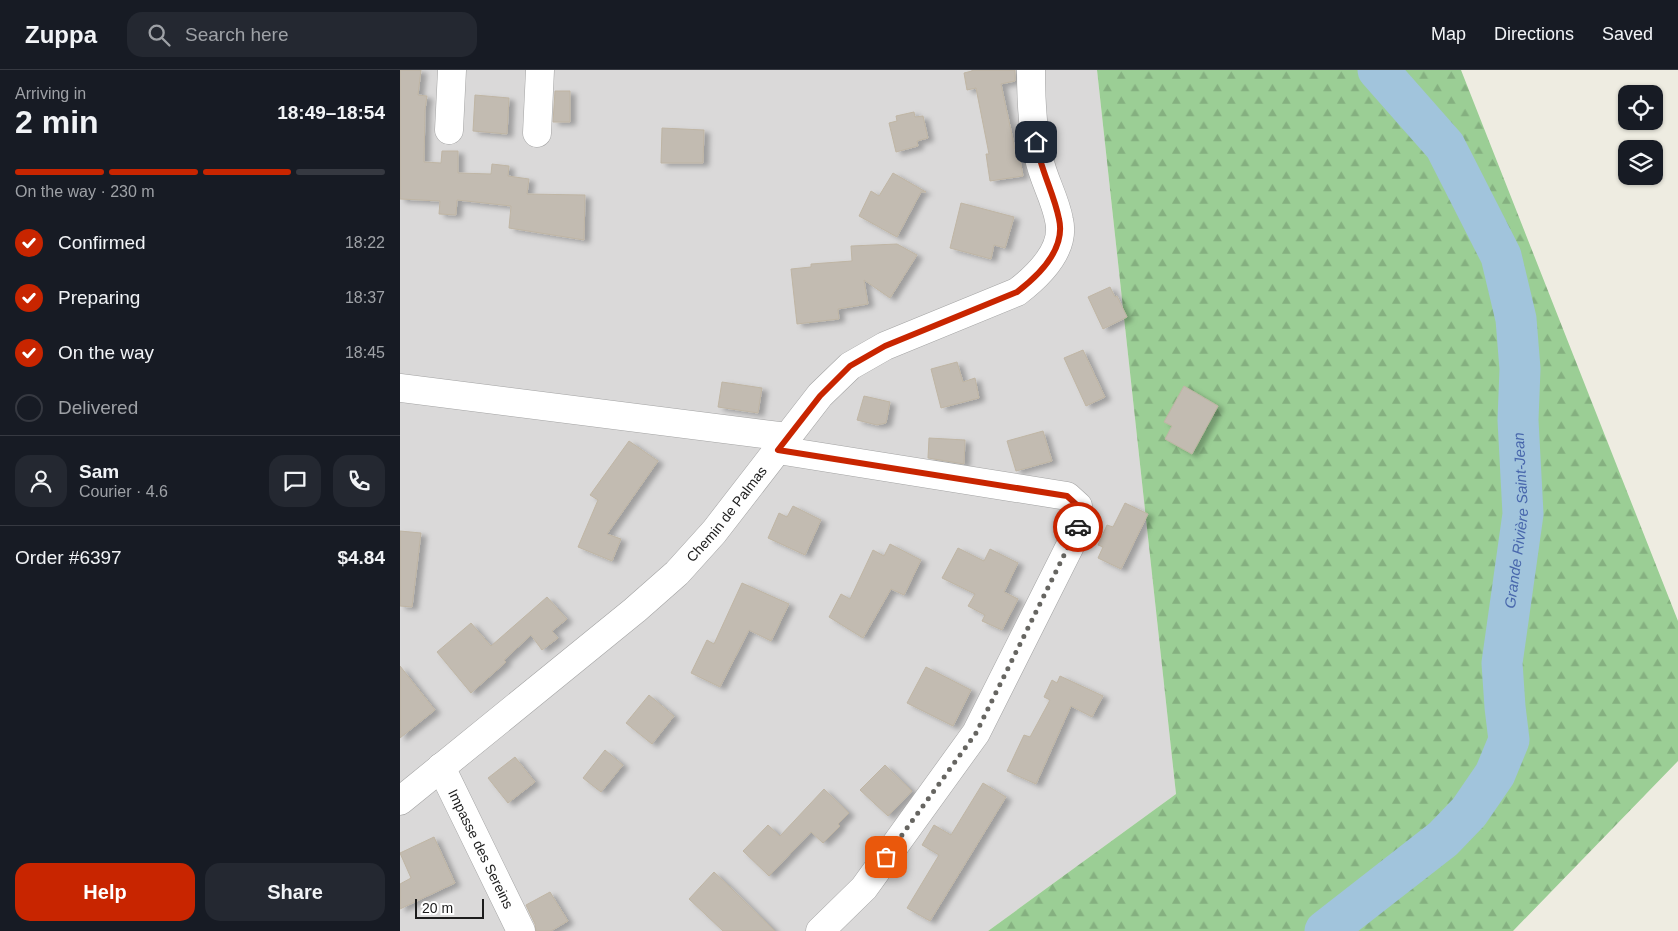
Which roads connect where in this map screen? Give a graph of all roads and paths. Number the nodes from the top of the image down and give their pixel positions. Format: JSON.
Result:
{"nodes":[{"id":1,"x":452,"y":70,"type":"edge"},
{"id":2,"x":540,"y":70,"type":"edge"},
{"id":3,"x":1031,"y":70,"type":"edge"},
{"id":4,"x":449,"y":130,"type":"dead end"},
{"id":5,"x":537,"y":133,"type":"dead end"},
{"id":6,"x":400,"y":388,"type":"edge"},
{"id":7,"x":783,"y":444,"type":"junction"},
{"id":8,"x":441,"y":767,"type":"junction"},
{"id":9,"x":400,"y":801,"type":"edge"},
{"id":10,"x":521,"y":931,"type":"edge"},
{"id":11,"x":820,"y":931,"type":"edge"}],
"edges":[{"from":1,"to":4,"type":"street"},
{"from":2,"to":5,"type":"street"},
{"from":3,"to":7,"type":"street","name":"Chemin de Palmas"},
{"from":6,"to":7,"type":"street"},
{"from":7,"to":8,"type":"street","name":"Chemin de Palmas"},
{"from":7,"to":11,"type":"street"},
{"from":8,"to":9,"type":"street","name":"Chemin de Palmas"},
{"from":8,"to":10,"type":"street","name":"Impasse des Sereins"}]}
